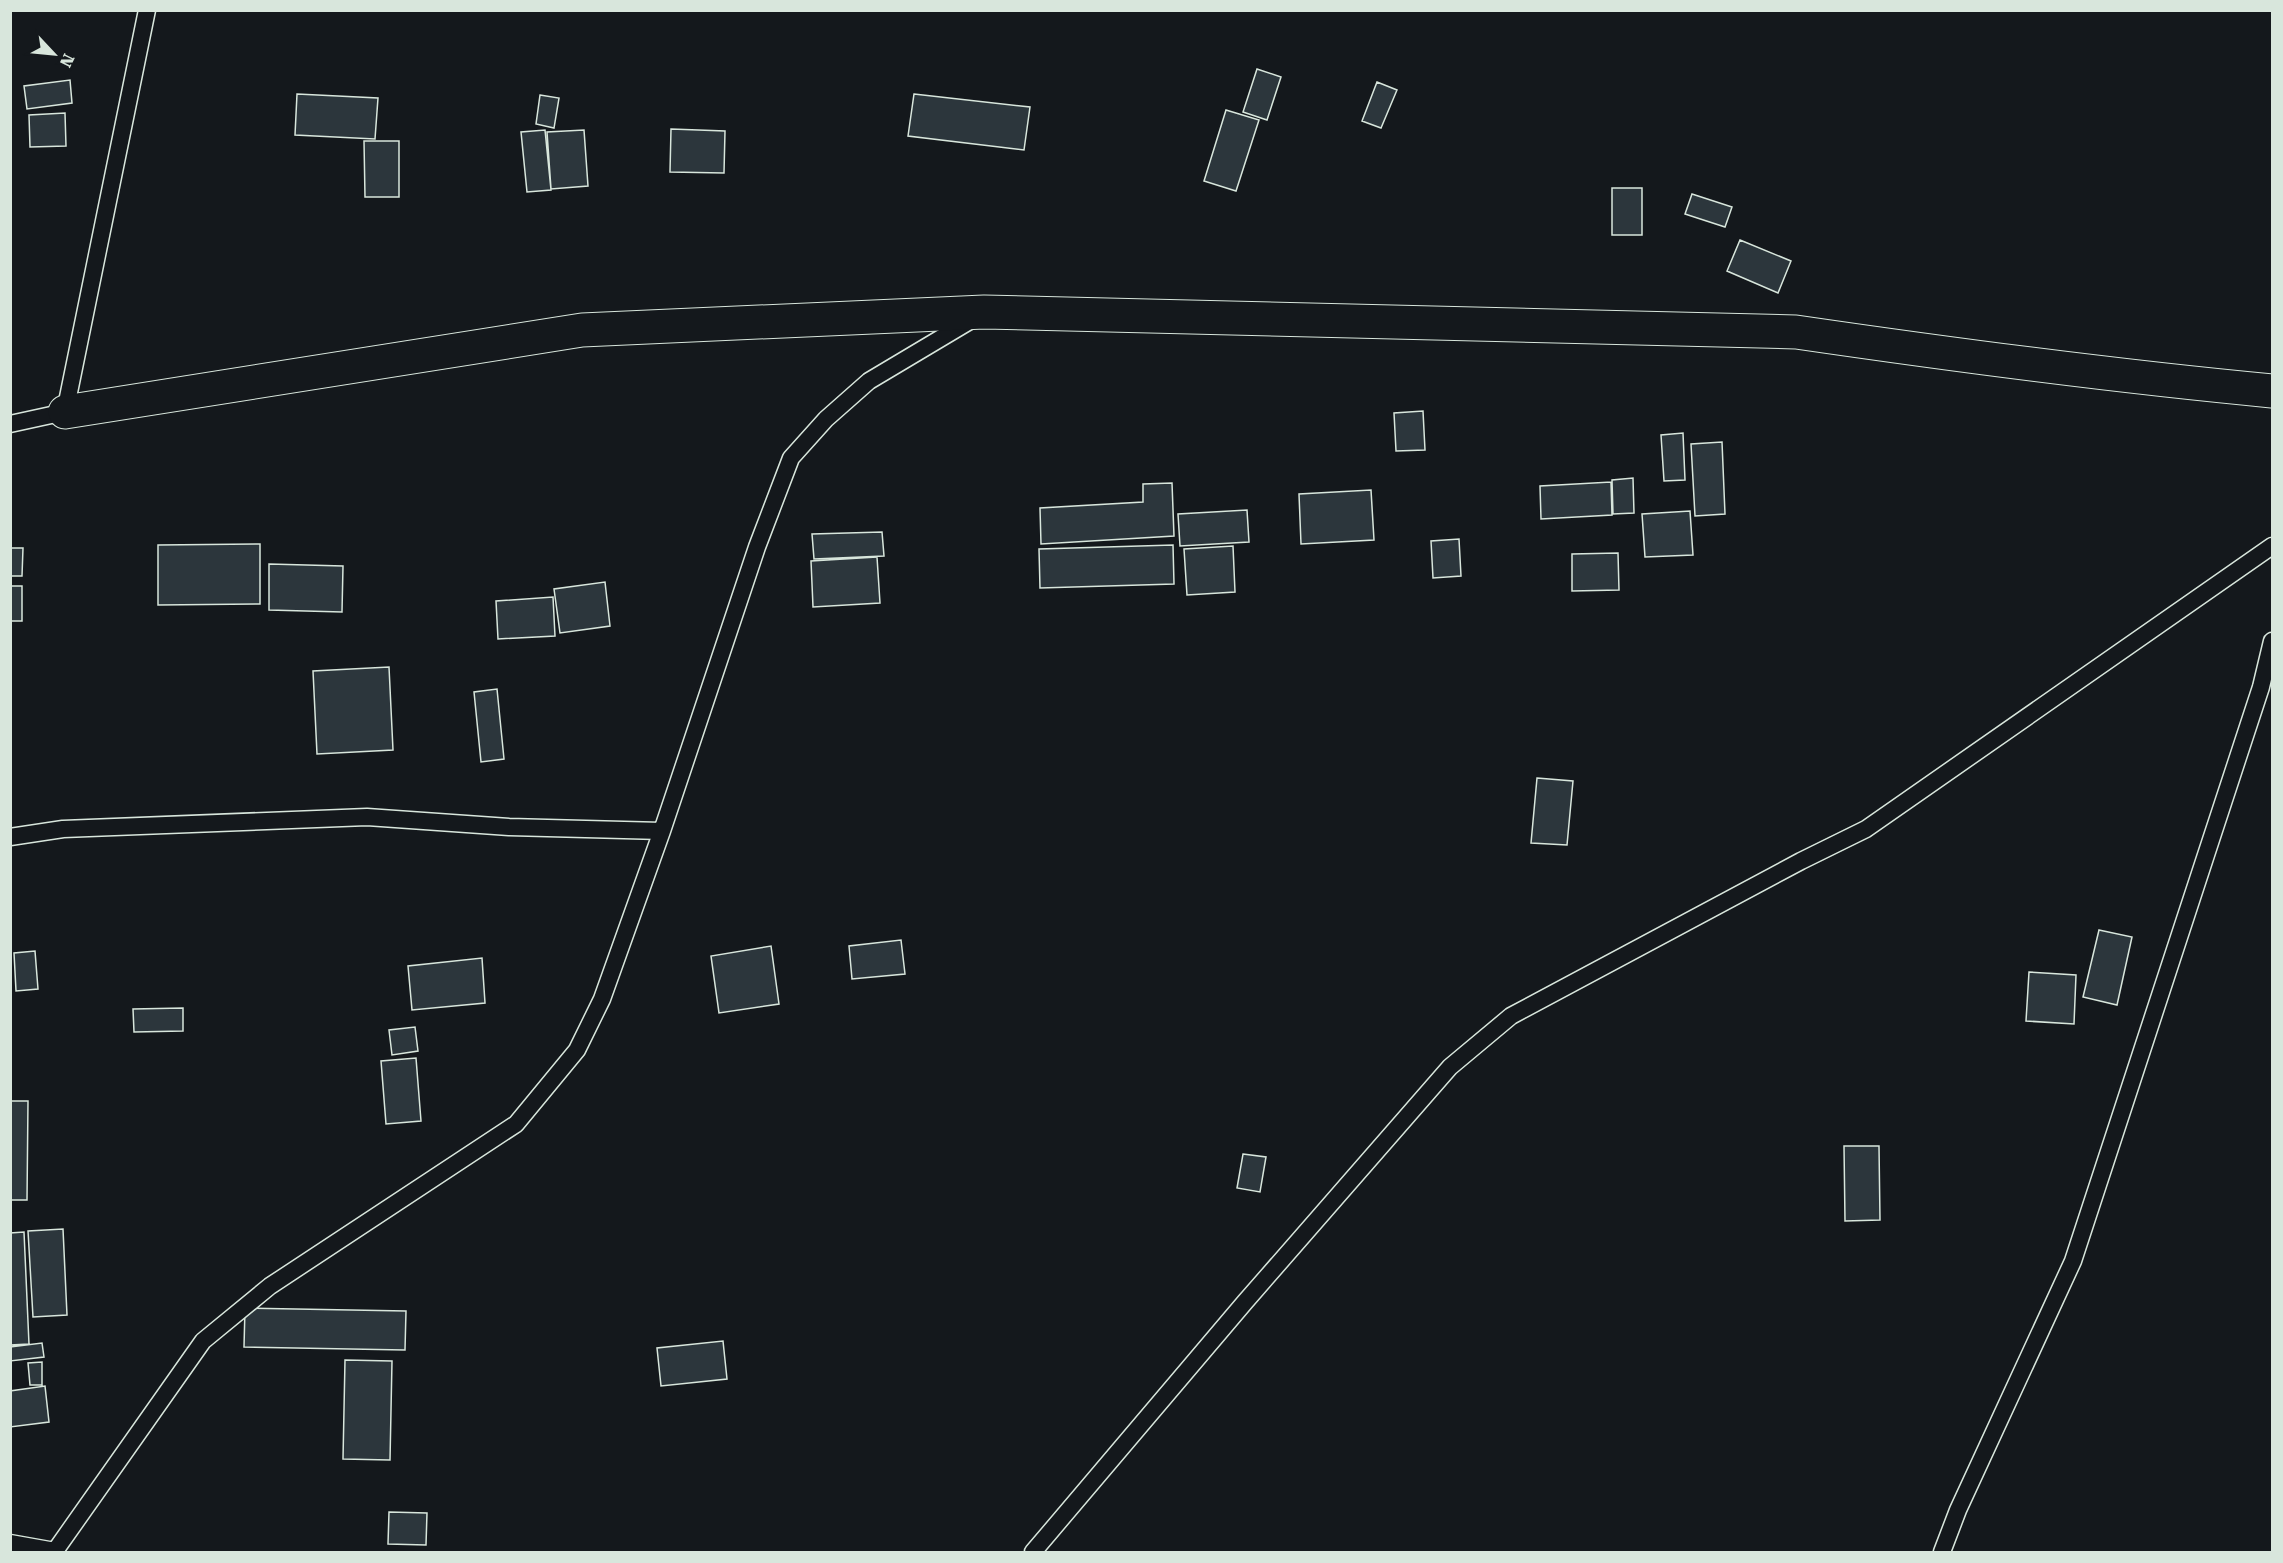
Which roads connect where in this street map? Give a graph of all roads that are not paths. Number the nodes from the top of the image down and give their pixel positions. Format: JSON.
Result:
{"nodes":[{"id":1,"x":147,"y":10,"type":"edge"},
{"id":2,"x":984,"y":312,"type":"junction"},
{"id":3,"x":2272,"y":391,"type":"edge"},
{"id":4,"x":65,"y":412,"type":"junction"},
{"id":5,"x":10,"y":424,"type":"edge"},
{"id":6,"x":2272,"y":546,"type":"edge"},
{"id":7,"x":2272,"y":641,"type":"edge"},
{"id":8,"x":662,"y":831,"type":"junction"},
{"id":9,"x":10,"y":837,"type":"edge"},
{"id":10,"x":10,"y":1543,"type":"edge"},
{"id":11,"x":1033,"y":1552,"type":"edge"},
{"id":12,"x":1942,"y":1552,"type":"edge"}],
"edges":[{"from":1,"to":4,"type":"lane"},
{"from":2,"to":3,"type":"street"},
{"from":2,"to":4,"type":"street"},
{"from":2,"to":8,"type":"lane"},
{"from":4,"to":5,"type":"lane"},
{"from":6,"to":11,"type":"lane"},
{"from":7,"to":12,"type":"lane"},
{"from":8,"to":9,"type":"lane"},
{"from":8,"to":10,"type":"lane"}]}
